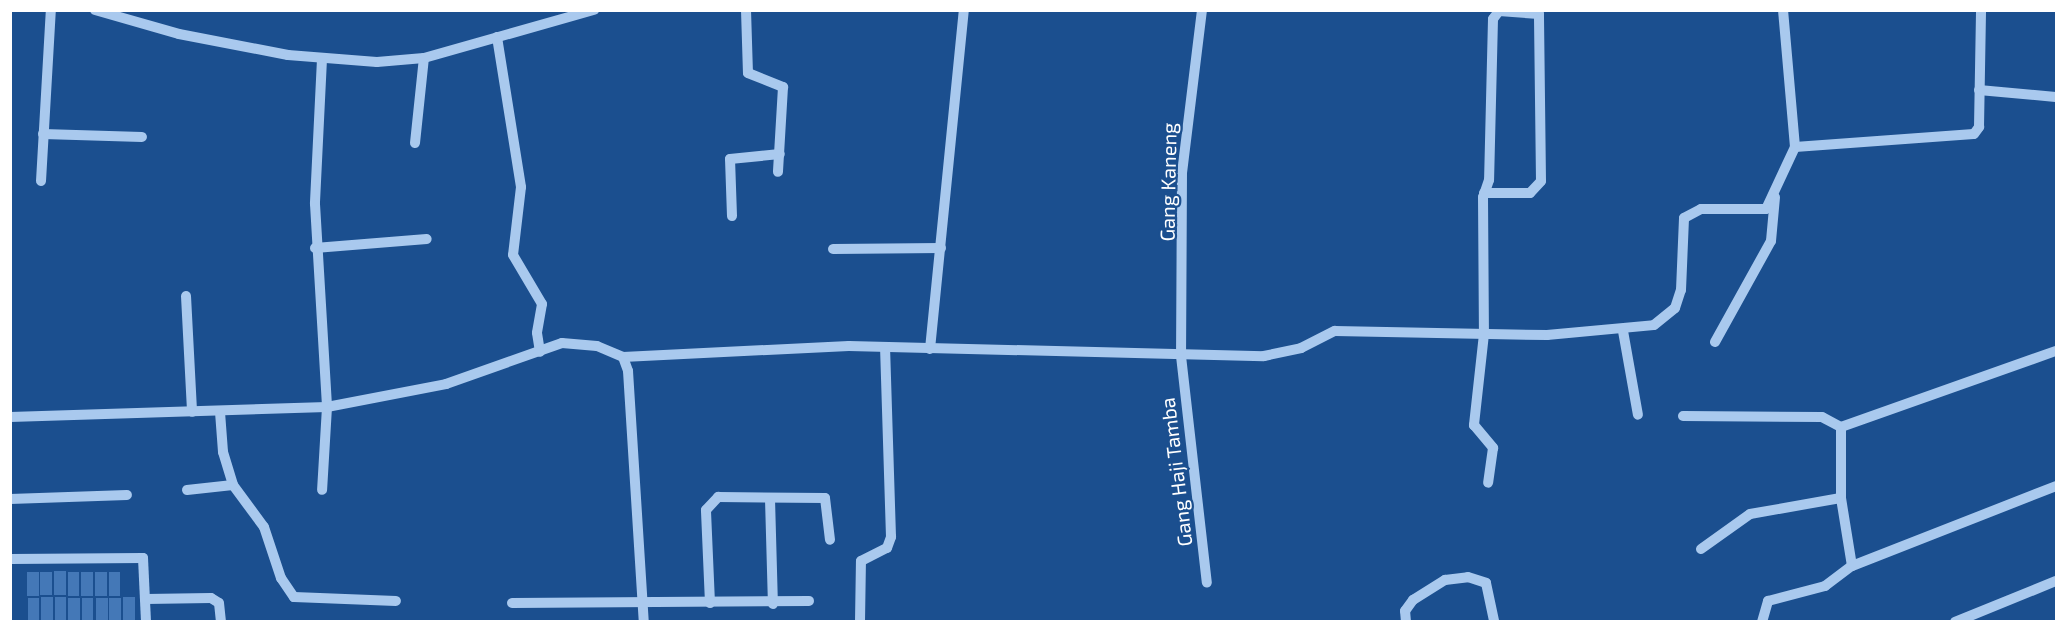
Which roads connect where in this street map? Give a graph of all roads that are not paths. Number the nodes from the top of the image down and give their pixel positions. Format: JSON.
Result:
{"nodes":[{"id":1,"x":51,"y":10,"type":"edge"},
{"id":2,"x":594,"y":10,"type":"edge"},
{"id":3,"x":746,"y":10,"type":"edge"},
{"id":4,"x":964,"y":10,"type":"edge"},
{"id":5,"x":1202,"y":10,"type":"edge"},
{"id":6,"x":1783,"y":10,"type":"edge"},
{"id":7,"x":1981,"y":10,"type":"edge"},
{"id":8,"x":98,"y":11,"type":"edge"},
{"id":9,"x":497,"y":37,"type":"junction"},
{"id":10,"x":424,"y":58,"type":"junction"},
{"id":11,"x":322,"y":59,"type":"junction"},
{"id":12,"x":1978,"y":90,"type":"junction"},
{"id":13,"x":2056,"y":97,"type":"edge"},
{"id":14,"x":43,"y":134,"type":"junction"},
{"id":15,"x":141,"y":137,"type":"dead end"},
{"id":16,"x":415,"y":143,"type":"dead end"},
{"id":17,"x":1795,"y":147,"type":"junction"},
{"id":18,"x":780,"y":154,"type":"junction"},
{"id":19,"x":778,"y":172,"type":"dead end"},
{"id":20,"x":41,"y":181,"type":"dead end"},
{"id":21,"x":1484,"y":193,"type":"junction"},
{"id":22,"x":1775,"y":196,"type":"junction"},
{"id":23,"x":732,"y":216,"type":"dead end"},
{"id":24,"x":427,"y":239,"type":"dead end"},
{"id":25,"x":315,"y":248,"type":"junction"},
{"id":26,"x":941,"y":248,"type":"junction"},
{"id":27,"x":833,"y":249,"type":"dead end"},
{"id":28,"x":186,"y":296,"type":"dead end"},
{"id":29,"x":1623,"y":331,"type":"junction"},
{"id":30,"x":1484,"y":334,"type":"junction"},
{"id":31,"x":1715,"y":342,"type":"dead end"},
{"id":32,"x":885,"y":347,"type":"junction"},
{"id":33,"x":930,"y":349,"type":"junction"},
{"id":34,"x":2056,"y":351,"type":"edge"},
{"id":35,"x":540,"y":352,"type":"junction"},
{"id":36,"x":1181,"y":356,"type":"junction"},
{"id":37,"x":623,"y":357,"type":"junction"},
{"id":38,"x":327,"y":407,"type":"junction"},
{"id":39,"x":192,"y":412,"type":"junction"},
{"id":40,"x":220,"y":412,"type":"junction"},
{"id":41,"x":1638,"y":415,"type":"dead end"},
{"id":42,"x":1683,"y":416,"type":"dead end"},
{"id":43,"x":10,"y":417,"type":"edge"},
{"id":44,"x":1841,"y":427,"type":"junction"},
{"id":45,"x":1488,"y":483,"type":"dead end"},
{"id":46,"x":233,"y":485,"type":"junction"},
{"id":47,"x":2056,"y":486,"type":"edge"},
{"id":48,"x":187,"y":490,"type":"dead end"},
{"id":49,"x":322,"y":490,"type":"dead end"},
{"id":50,"x":127,"y":495,"type":"dead end"},
{"id":51,"x":1841,"y":498,"type":"junction"},
{"id":52,"x":10,"y":499,"type":"edge"},
{"id":53,"x":770,"y":499,"type":"junction"},
{"id":54,"x":830,"y":540,"type":"dead end"},
{"id":55,"x":1701,"y":549,"type":"dead end"},
{"id":56,"x":10,"y":559,"type":"edge"},
{"id":57,"x":1852,"y":566,"type":"junction"},
{"id":58,"x":2056,"y":580,"type":"edge"},
{"id":59,"x":1207,"y":583,"type":"dead end"},
{"id":60,"x":146,"y":598,"type":"junction"},
{"id":61,"x":396,"y":601,"type":"dead end"},
{"id":62,"x":809,"y":601,"type":"dead end"},
{"id":63,"x":512,"y":603,"type":"dead end"},
{"id":64,"x":710,"y":603,"type":"junction"},
{"id":65,"x":772,"y":604,"type":"junction"},
{"id":66,"x":644,"y":605,"type":"junction"},
{"id":67,"x":146,"y":621,"type":"edge"},
{"id":68,"x":221,"y":621,"type":"edge"},
{"id":69,"x":644,"y":621,"type":"edge"},
{"id":70,"x":860,"y":621,"type":"edge"},
{"id":71,"x":1406,"y":621,"type":"edge"},
{"id":72,"x":1494,"y":621,"type":"edge"},
{"id":73,"x":1762,"y":621,"type":"edge"},
{"id":74,"x":1955,"y":621,"type":"edge"}],
"edges":[{"from":1,"to":14,"type":"street"},
{"from":2,"to":9,"type":"street"},
{"from":3,"to":18,"type":"street"},
{"from":4,"to":26,"type":"street"},
{"from":5,"to":36,"type":"street","name":"Gang Kaneng"},
{"from":6,"to":17,"type":"street"},
{"from":7,"to":12,"type":"street"},
{"from":8,"to":11,"type":"street"},
{"from":9,"to":10,"type":"street"},
{"from":9,"to":35,"type":"street"},
{"from":10,"to":11,"type":"street"},
{"from":10,"to":16,"type":"street"},
{"from":11,"to":25,"type":"street"},
{"from":12,"to":13,"type":"street"},
{"from":12,"to":17,"type":"street"},
{"from":14,"to":15,"type":"street"},
{"from":14,"to":20,"type":"street"},
{"from":17,"to":22,"type":"street"},
{"from":18,"to":19,"type":"street"},
{"from":18,"to":23,"type":"street"},
{"from":21,"to":21,"type":"street"},
{"from":21,"to":30,"type":"street"},
{"from":22,"to":29,"type":"street"},
{"from":22,"to":31,"type":"street"},
{"from":24,"to":25,"type":"street"},
{"from":25,"to":38,"type":"street"},
{"from":26,"to":27,"type":"street"},
{"from":26,"to":33,"type":"street"},
{"from":28,"to":39,"type":"street"},
{"from":29,"to":30,"type":"street"},
{"from":29,"to":41,"type":"street"},
{"from":30,"to":36,"type":"street"},
{"from":30,"to":45,"type":"street"},
{"from":32,"to":33,"type":"street"},
{"from":32,"to":37,"type":"street"},
{"from":32,"to":70,"type":"street"},
{"from":33,"to":36,"type":"street"},
{"from":34,"to":44,"type":"street"},
{"from":35,"to":37,"type":"street"},
{"from":35,"to":38,"type":"street"},
{"from":36,"to":59,"type":"street","name":"Gang Haji Tamba"},
{"from":37,"to":66,"type":"street"},
{"from":38,"to":40,"type":"street"},
{"from":38,"to":49,"type":"street"},
{"from":39,"to":40,"type":"street"},
{"from":39,"to":43,"type":"street"},
{"from":40,"to":46,"type":"street"},
{"from":42,"to":44,"type":"street"},
{"from":44,"to":51,"type":"street"},
{"from":46,"to":48,"type":"street"},
{"from":46,"to":61,"type":"street"},
{"from":47,"to":57,"type":"street"},
{"from":50,"to":52,"type":"street"},
{"from":51,"to":55,"type":"street"},
{"from":51,"to":57,"type":"street"},
{"from":53,"to":54,"type":"street"},
{"from":53,"to":64,"type":"street"},
{"from":53,"to":65,"type":"street"},
{"from":56,"to":60,"type":"street"},
{"from":57,"to":73,"type":"street"},
{"from":58,"to":74,"type":"street"},
{"from":60,"to":67,"type":"street"},
{"from":60,"to":68,"type":"street"},
{"from":62,"to":65,"type":"street"},
{"from":63,"to":66,"type":"street"},
{"from":64,"to":65,"type":"street"},
{"from":64,"to":66,"type":"street"},
{"from":66,"to":69,"type":"street"},
{"from":71,"to":72,"type":"street"}]}
